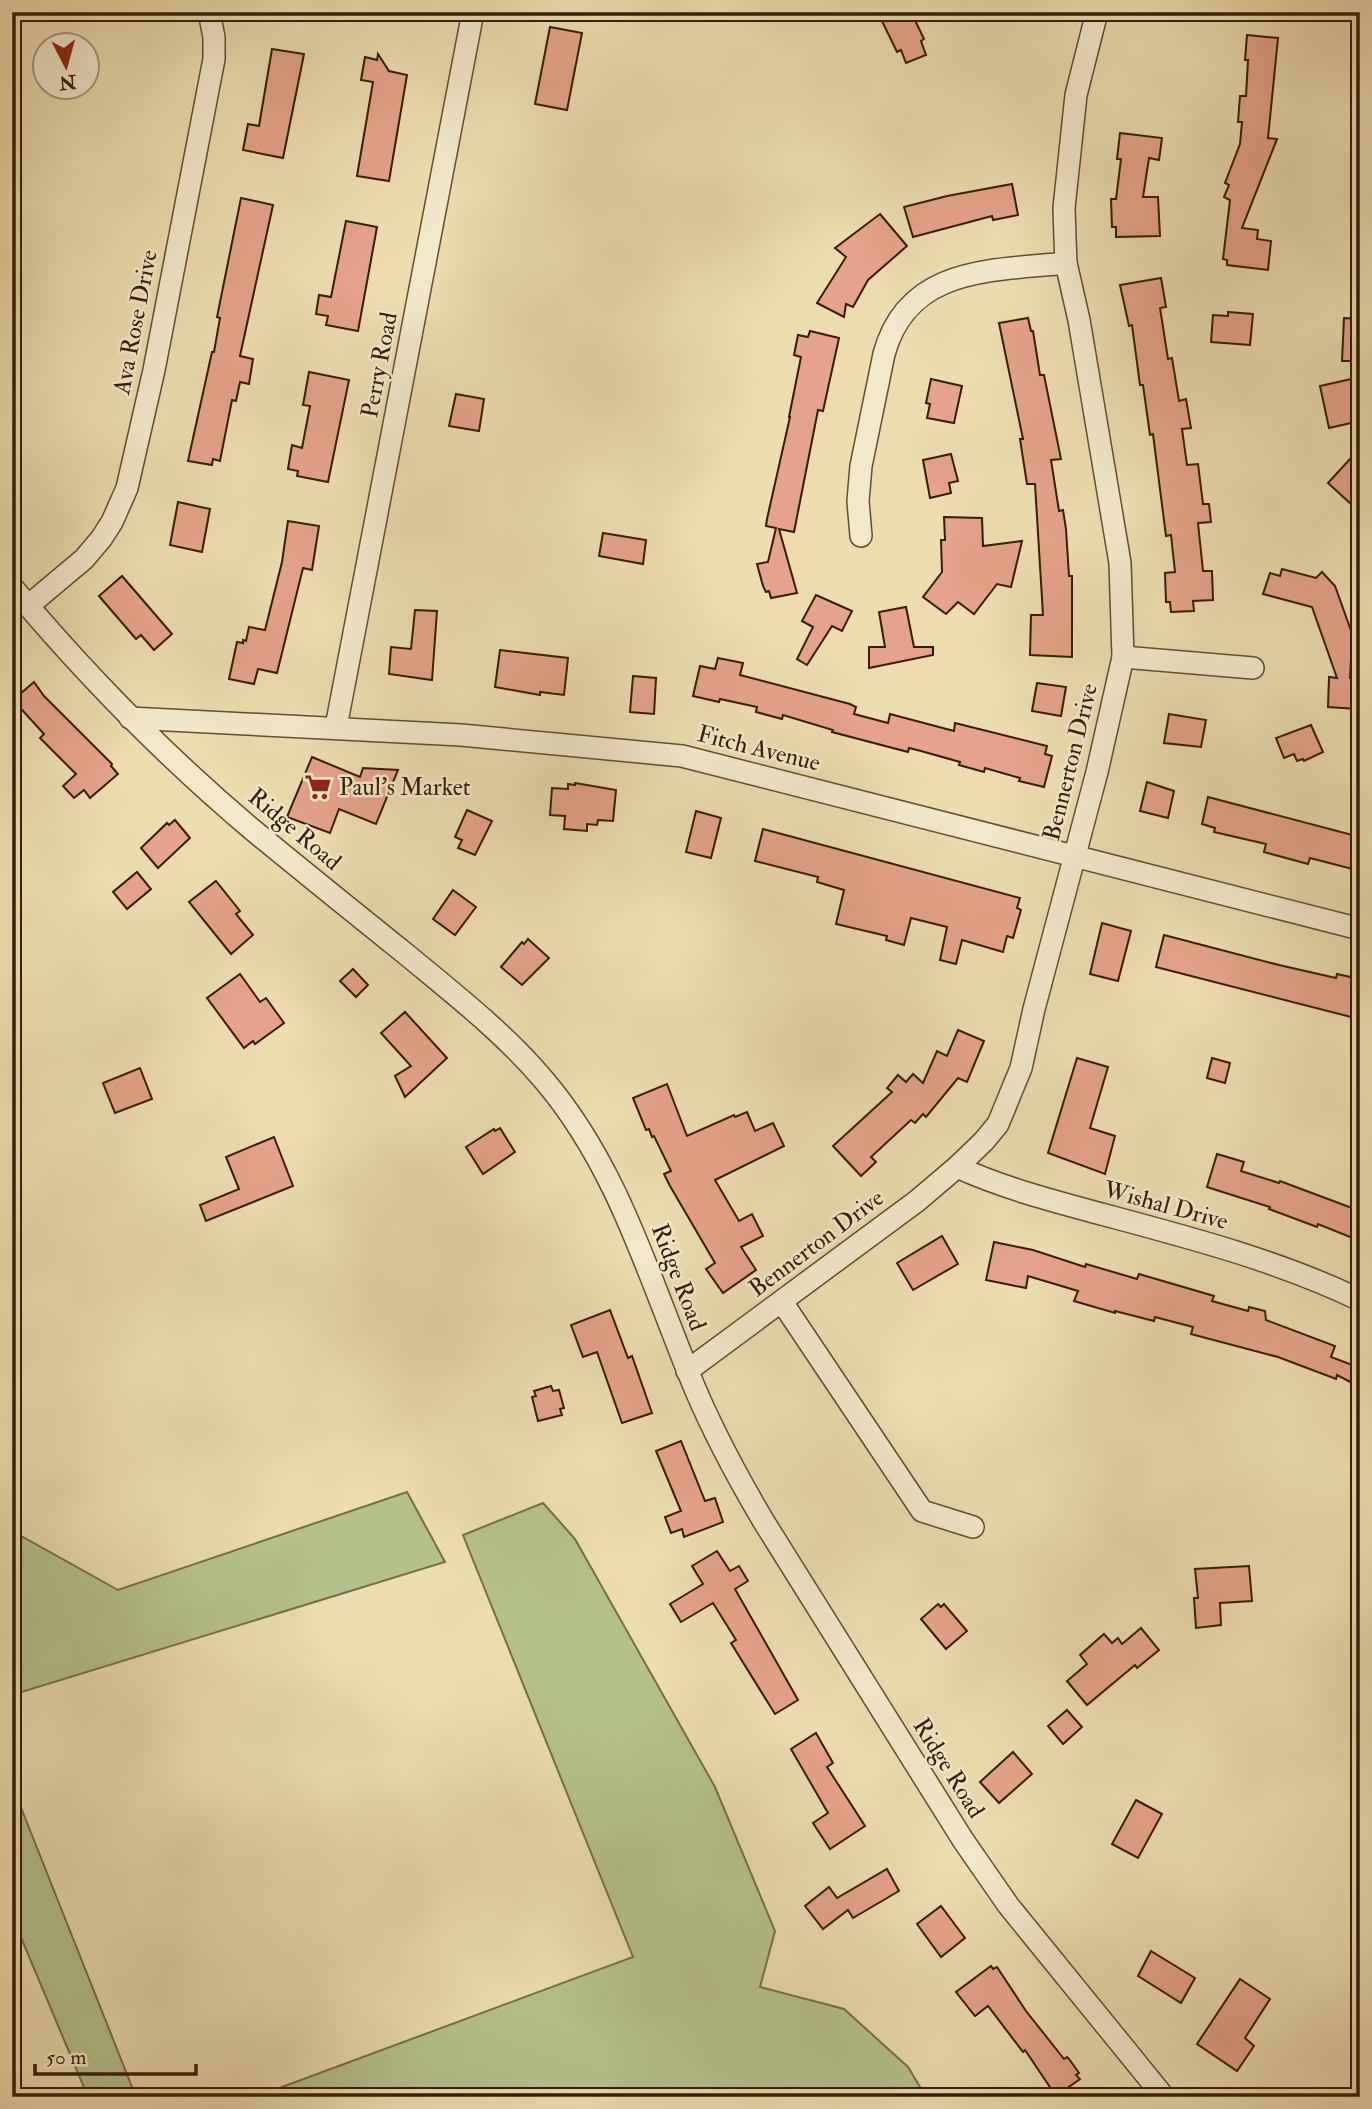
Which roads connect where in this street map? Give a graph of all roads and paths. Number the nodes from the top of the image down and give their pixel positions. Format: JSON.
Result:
{"nodes":[{"id":1,"x":209,"y":12,"type":"edge"},
{"id":2,"x":473,"y":12,"type":"edge"},
{"id":3,"x":1097,"y":12,"type":"edge"},
{"id":4,"x":1066,"y":263,"type":"junction"},
{"id":5,"x":861,"y":536,"type":"dead end"},
{"id":6,"x":12,"y":587,"type":"edge"},
{"id":7,"x":28,"y":606,"type":"junction"},
{"id":8,"x":1123,"y":657,"type":"junction"},
{"id":9,"x":1253,"y":668,"type":"dead end"},
{"id":10,"x":130,"y":718,"type":"junction"},
{"id":11,"x":336,"y":727,"type":"junction"},
{"id":12,"x":1074,"y":855,"type":"junction"},
{"id":13,"x":1360,"y":929,"type":"edge"},
{"id":14,"x":957,"y":1167,"type":"junction"},
{"id":15,"x":1360,"y":1300,"type":"edge"},
{"id":16,"x":782,"y":1302,"type":"junction"},
{"id":17,"x":687,"y":1371,"type":"junction"},
{"id":18,"x":973,"y":1527,"type":"dead end"},
{"id":19,"x":1164,"y":2097,"type":"edge"}],
"edges":[{"from":1,"to":7,"type":"street","name":"Ava Rose Drive"},
{"from":2,"to":11,"type":"street","name":"Perry Road"},
{"from":3,"to":4,"type":"street","name":"Bennerton Drive"},
{"from":4,"to":5,"type":"street"},
{"from":4,"to":8,"type":"street","name":"Bennerton Drive"},
{"from":6,"to":7,"type":"street","name":"Ridge Road"},
{"from":7,"to":10,"type":"street","name":"Ridge Road"},
{"from":8,"to":9,"type":"street"},
{"from":8,"to":12,"type":"street","name":"Bennerton Drive"},
{"from":10,"to":11,"type":"street","name":"Fitch Avenue"},
{"from":10,"to":17,"type":"street","name":"Ridge Road"},
{"from":11,"to":12,"type":"street","name":"Fitch Avenue"},
{"from":12,"to":13,"type":"street","name":"Fitch Avenue"},
{"from":12,"to":14,"type":"street","name":"Bennerton Drive"},
{"from":14,"to":15,"type":"street","name":"Wishal Drive"},
{"from":14,"to":16,"type":"street","name":"Bennerton Drive"},
{"from":16,"to":17,"type":"street","name":"Bennerton Drive"},
{"from":16,"to":18,"type":"street"},
{"from":17,"to":19,"type":"street","name":"Ridge Road"}]}
